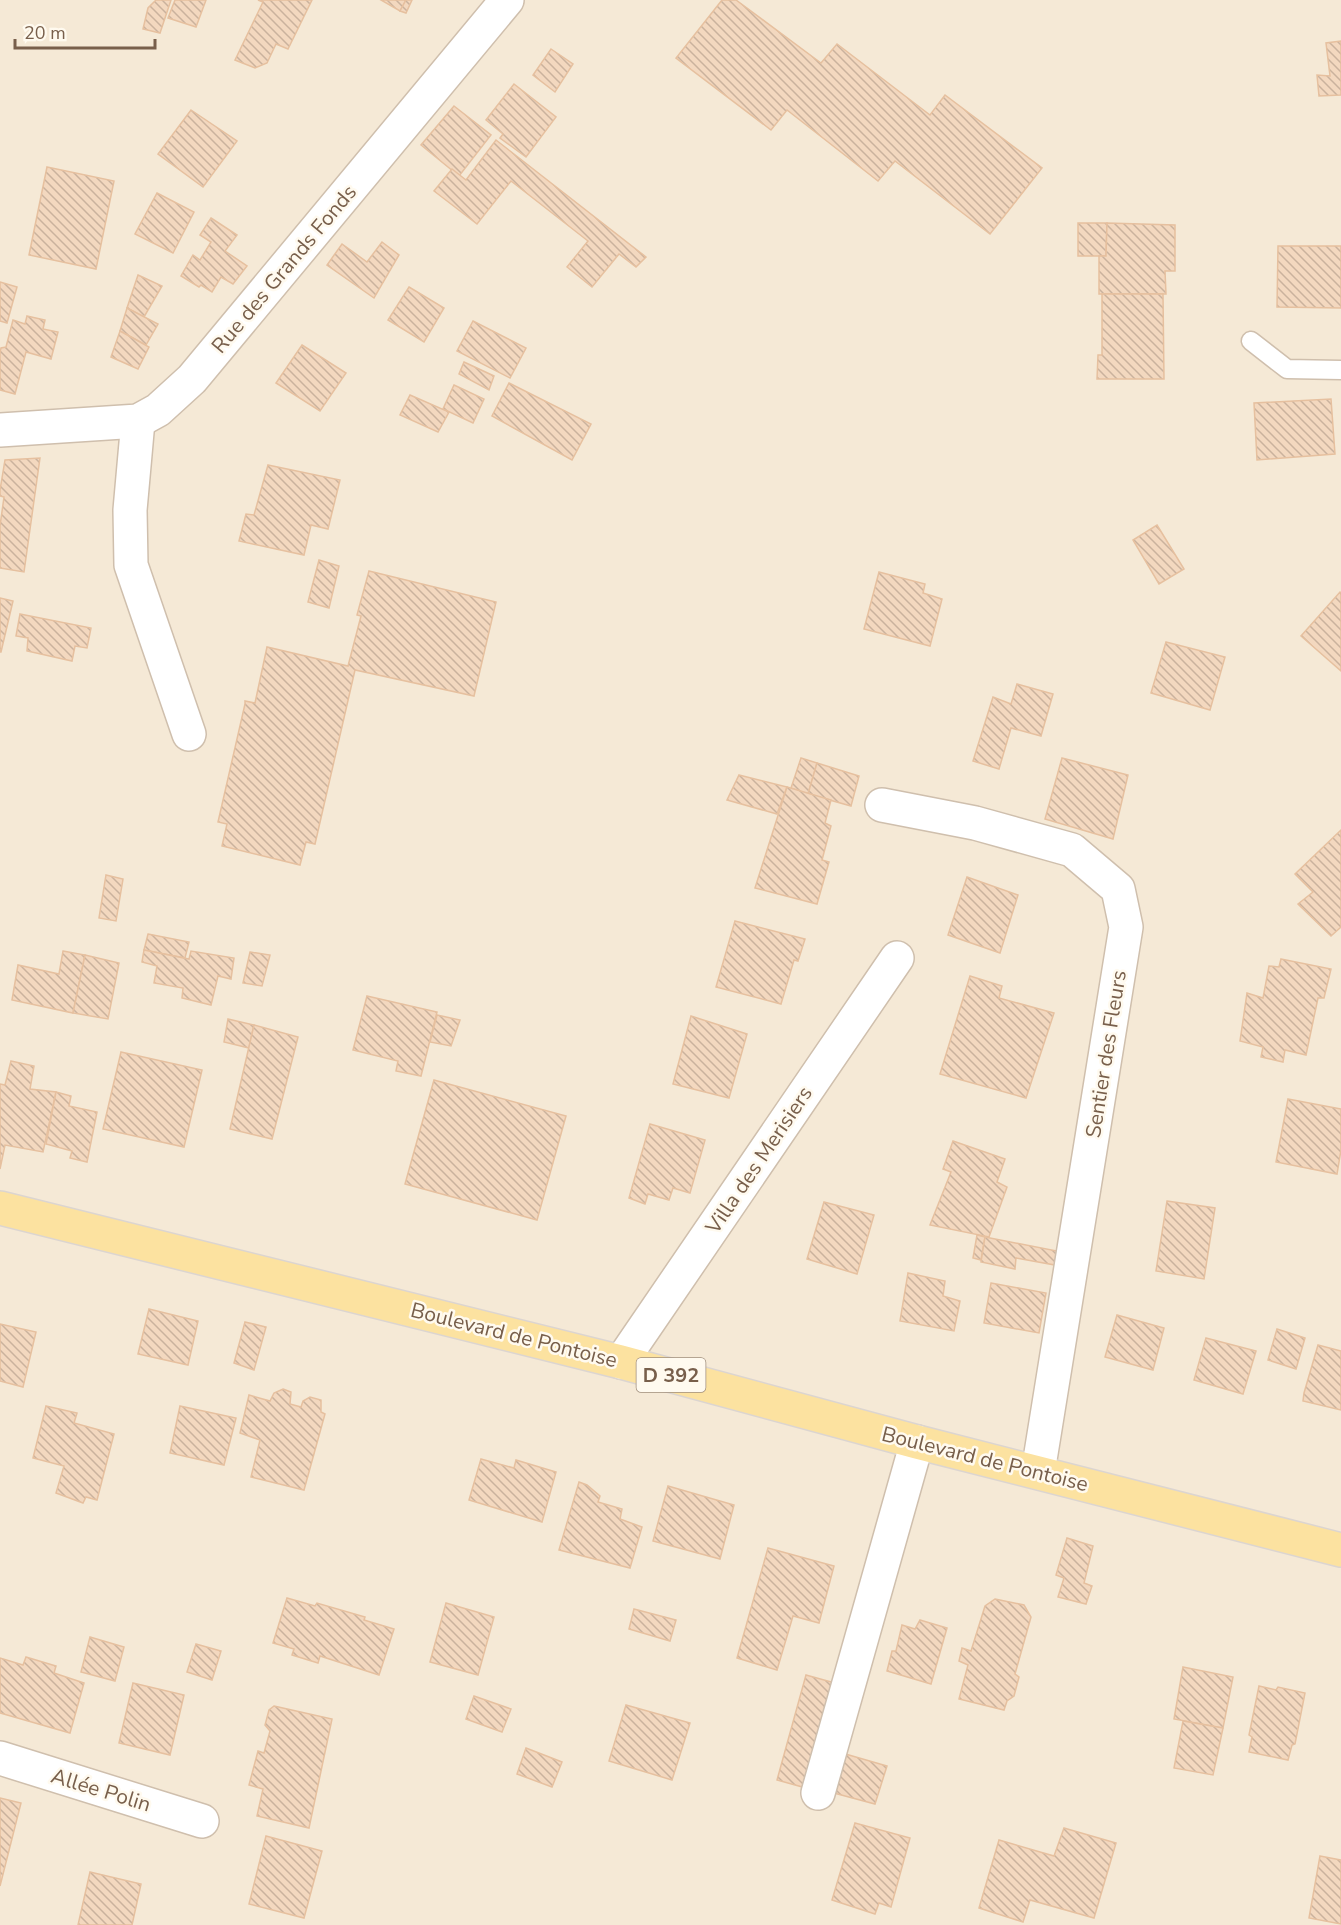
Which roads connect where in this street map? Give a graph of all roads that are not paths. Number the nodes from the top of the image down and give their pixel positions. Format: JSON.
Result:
{"nodes":[{"id":1,"x":507,"y":0,"type":"edge"},
{"id":2,"x":1251,"y":341,"type":"dead end"},
{"id":3,"x":1341,"y":370,"type":"edge"},
{"id":4,"x":138,"y":421,"type":"junction"},
{"id":5,"x":0,"y":430,"type":"edge"},
{"id":6,"x":189,"y":734,"type":"dead end"},
{"id":7,"x":882,"y":805,"type":"dead end"},
{"id":8,"x":897,"y":958,"type":"dead end"},
{"id":9,"x":0,"y":1208,"type":"edge"},
{"id":10,"x":621,"y":1362,"type":"junction"},
{"id":11,"x":917,"y":1442,"type":"junction"},
{"id":12,"x":1038,"y":1472,"type":"junction"},
{"id":13,"x":1341,"y":1550,"type":"edge"},
{"id":14,"x":0,"y":1758,"type":"edge"},
{"id":15,"x":818,"y":1793,"type":"dead end"},
{"id":16,"x":202,"y":1821,"type":"dead end"}],
"edges":[{"from":1,"to":4,"type":"street","name":"Rue des Grands Fonds"},
{"from":2,"to":3,"type":"lane"},
{"from":4,"to":5,"type":"street","name":"Rue des Grands Fonds"},
{"from":4,"to":6,"type":"street"},
{"from":7,"to":12,"type":"street","name":"Sentier des Fleurs"},
{"from":8,"to":10,"type":"street","name":"Villa des Merisiers"},
{"from":9,"to":10,"type":"main road","name":"Boulevard de Pontoise","number":"D 392"},
{"from":10,"to":11,"type":"main road","name":"Boulevard de Pontoise","number":"D 392"},
{"from":11,"to":12,"type":"main road","name":"Boulevard de Pontoise","number":"D 392"},
{"from":11,"to":15,"type":"street"},
{"from":12,"to":13,"type":"main road","name":"Boulevard de Pontoise","number":"D 392"},
{"from":14,"to":16,"type":"street","name":"Allée Polin"}]}
